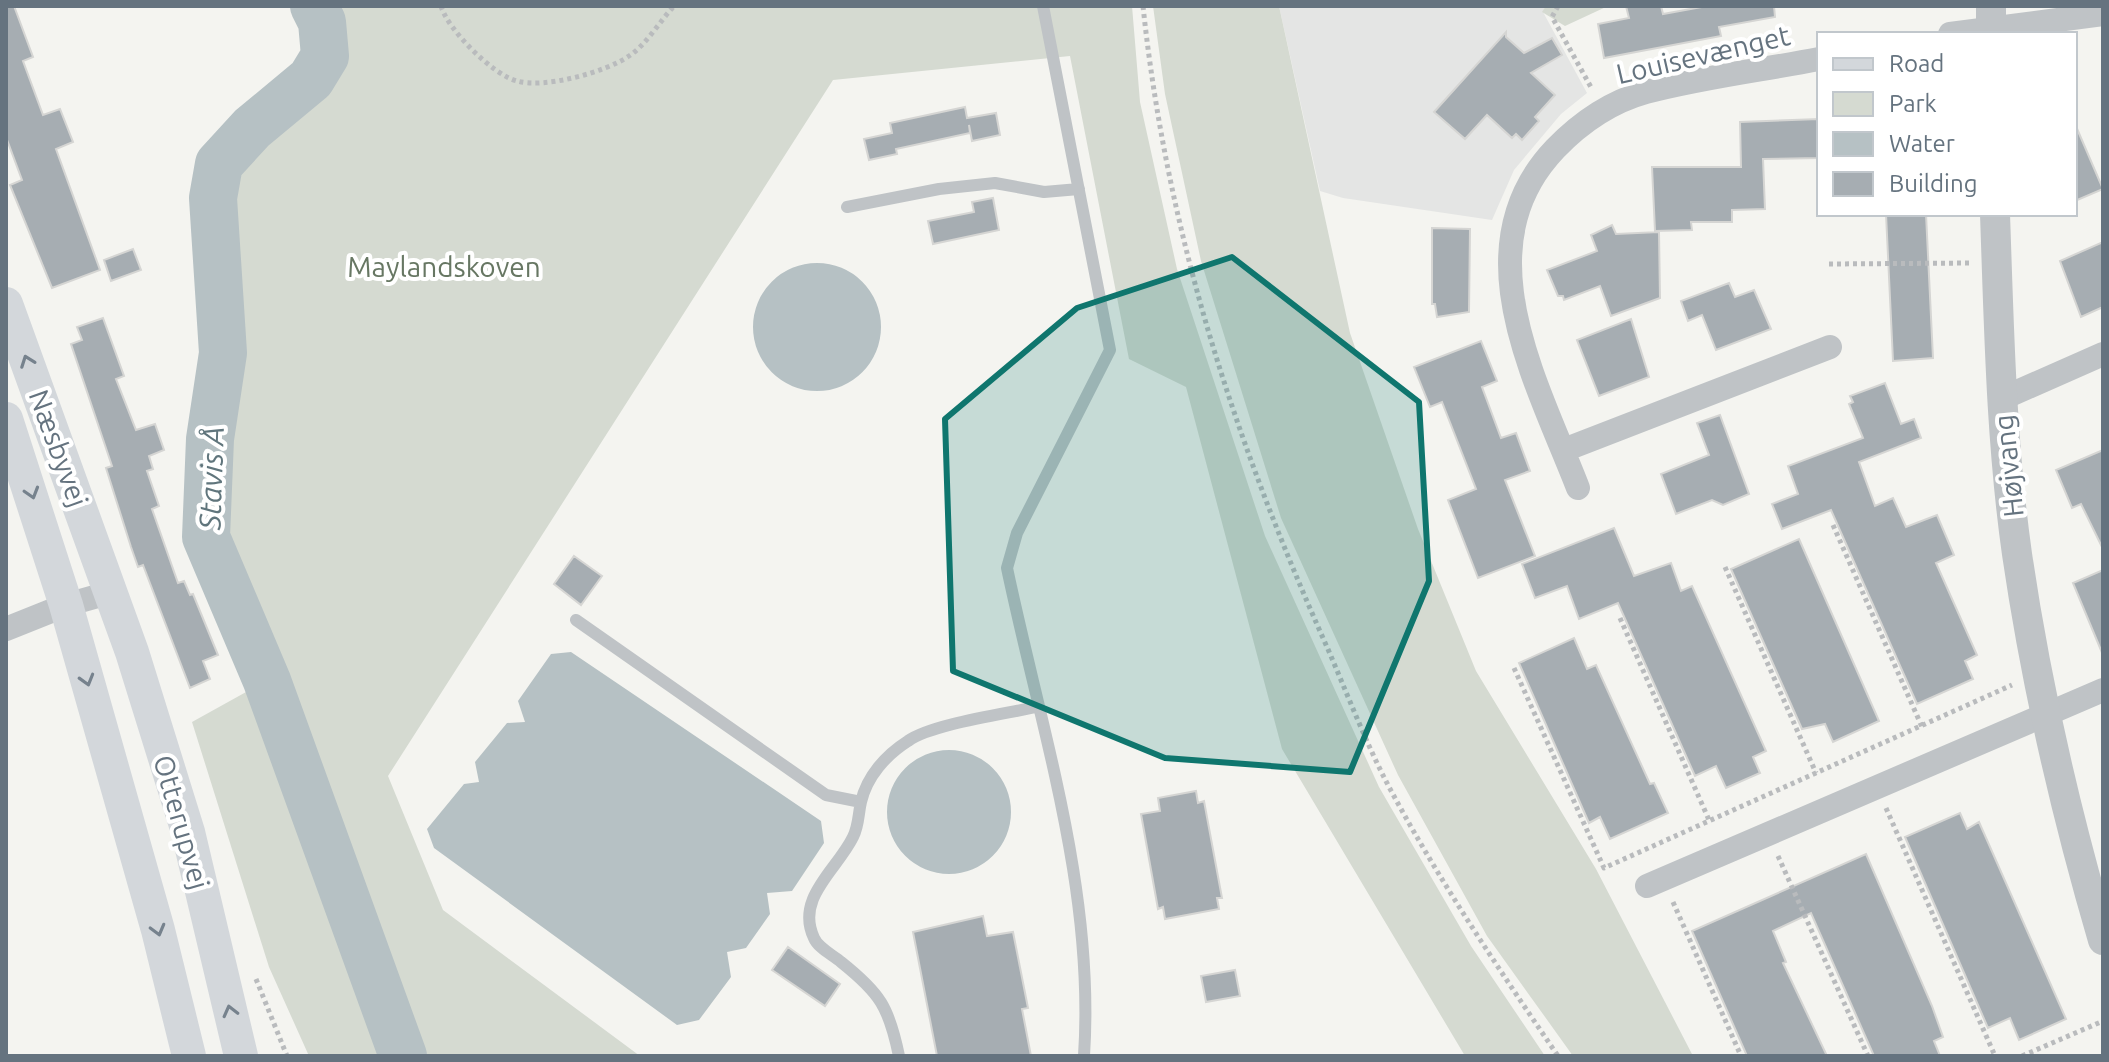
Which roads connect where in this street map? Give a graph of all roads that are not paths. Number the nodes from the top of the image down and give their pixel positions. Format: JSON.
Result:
{"nodes":[{"id":1,"x":1043,"y":6,"type":"edge"},
{"id":2,"x":2103,"y":14,"type":"edge"},
{"id":3,"x":1991,"y":23,"type":"edge"},
{"id":4,"x":1957,"y":32,"type":"edge"},
{"id":5,"x":1817,"y":59,"type":"edge"},
{"id":6,"x":1079,"y":189,"type":"junction"},
{"id":7,"x":847,"y":207,"type":"dead end"},
{"id":8,"x":1995,"y":216,"type":"edge"},
{"id":9,"x":6,"y":304,"type":"edge"},
{"id":10,"x":1830,"y":347,"type":"dead end"},
{"id":11,"x":2103,"y":354,"type":"edge"},
{"id":12,"x":2001,"y":399,"type":"junction"},
{"id":13,"x":6,"y":419,"type":"edge"},
{"id":14,"x":1564,"y":450,"type":"junction"},
{"id":15,"x":1578,"y":488,"type":"dead end"},
{"id":16,"x":112,"y":592,"type":"junction"},
{"id":17,"x":66,"y":605,"type":"junction"},
{"id":18,"x":576,"y":620,"type":"dead end"},
{"id":19,"x":6,"y":629,"type":"edge"},
{"id":20,"x":2103,"y":690,"type":"edge"},
{"id":21,"x":1036,"y":707,"type":"junction"},
{"id":22,"x":2046,"y":715,"type":"junction"},
{"id":23,"x":861,"y":802,"type":"junction"},
{"id":24,"x":1655,"y":882,"type":"road end"},
{"id":25,"x":2103,"y":940,"type":"edge"},
{"id":26,"x":189,"y":1056,"type":"edge"},
{"id":27,"x":241,"y":1056,"type":"edge"},
{"id":28,"x":899,"y":1056,"type":"edge"},
{"id":29,"x":1084,"y":1056,"type":"edge"}],
"edges":[{"from":1,"to":6,"type":"lane"},
{"from":2,"to":3,"type":"street"},
{"from":3,"to":4,"type":"street"},
{"from":5,"to":14,"type":"street","name":"Louisevænget"},
{"from":6,"to":7,"type":"lane"},
{"from":6,"to":21,"type":"lane"},
{"from":8,"to":12,"type":"street","name":"Højvang"},
{"from":16,"to":9,"type":"main road","name":"Næsbyvej","one_way":true},
{"from":10,"to":14,"type":"street"},
{"from":11,"to":12,"type":"street"},
{"from":12,"to":22,"type":"street","name":"Højvang"},
{"from":13,"to":17,"type":"main road","name":"Næsbyvej","one_way":true},
{"from":14,"to":15,"type":"street","name":"Louisevænget"},
{"from":16,"to":17,"type":"street"},
{"from":27,"to":16,"type":"main road","name":"Otterupvej","one_way":true},
{"from":17,"to":19,"type":"street"},
{"from":17,"to":26,"type":"main road","name":"Otterupvej","one_way":true},
{"from":18,"to":23,"type":"lane"},
{"from":20,"to":22,"type":"street"},
{"from":21,"to":23,"type":"lane"},
{"from":21,"to":29,"type":"lane"},
{"from":22,"to":24,"type":"street"},
{"from":22,"to":25,"type":"street","name":"Højvang"},
{"from":23,"to":28,"type":"lane"}]}
